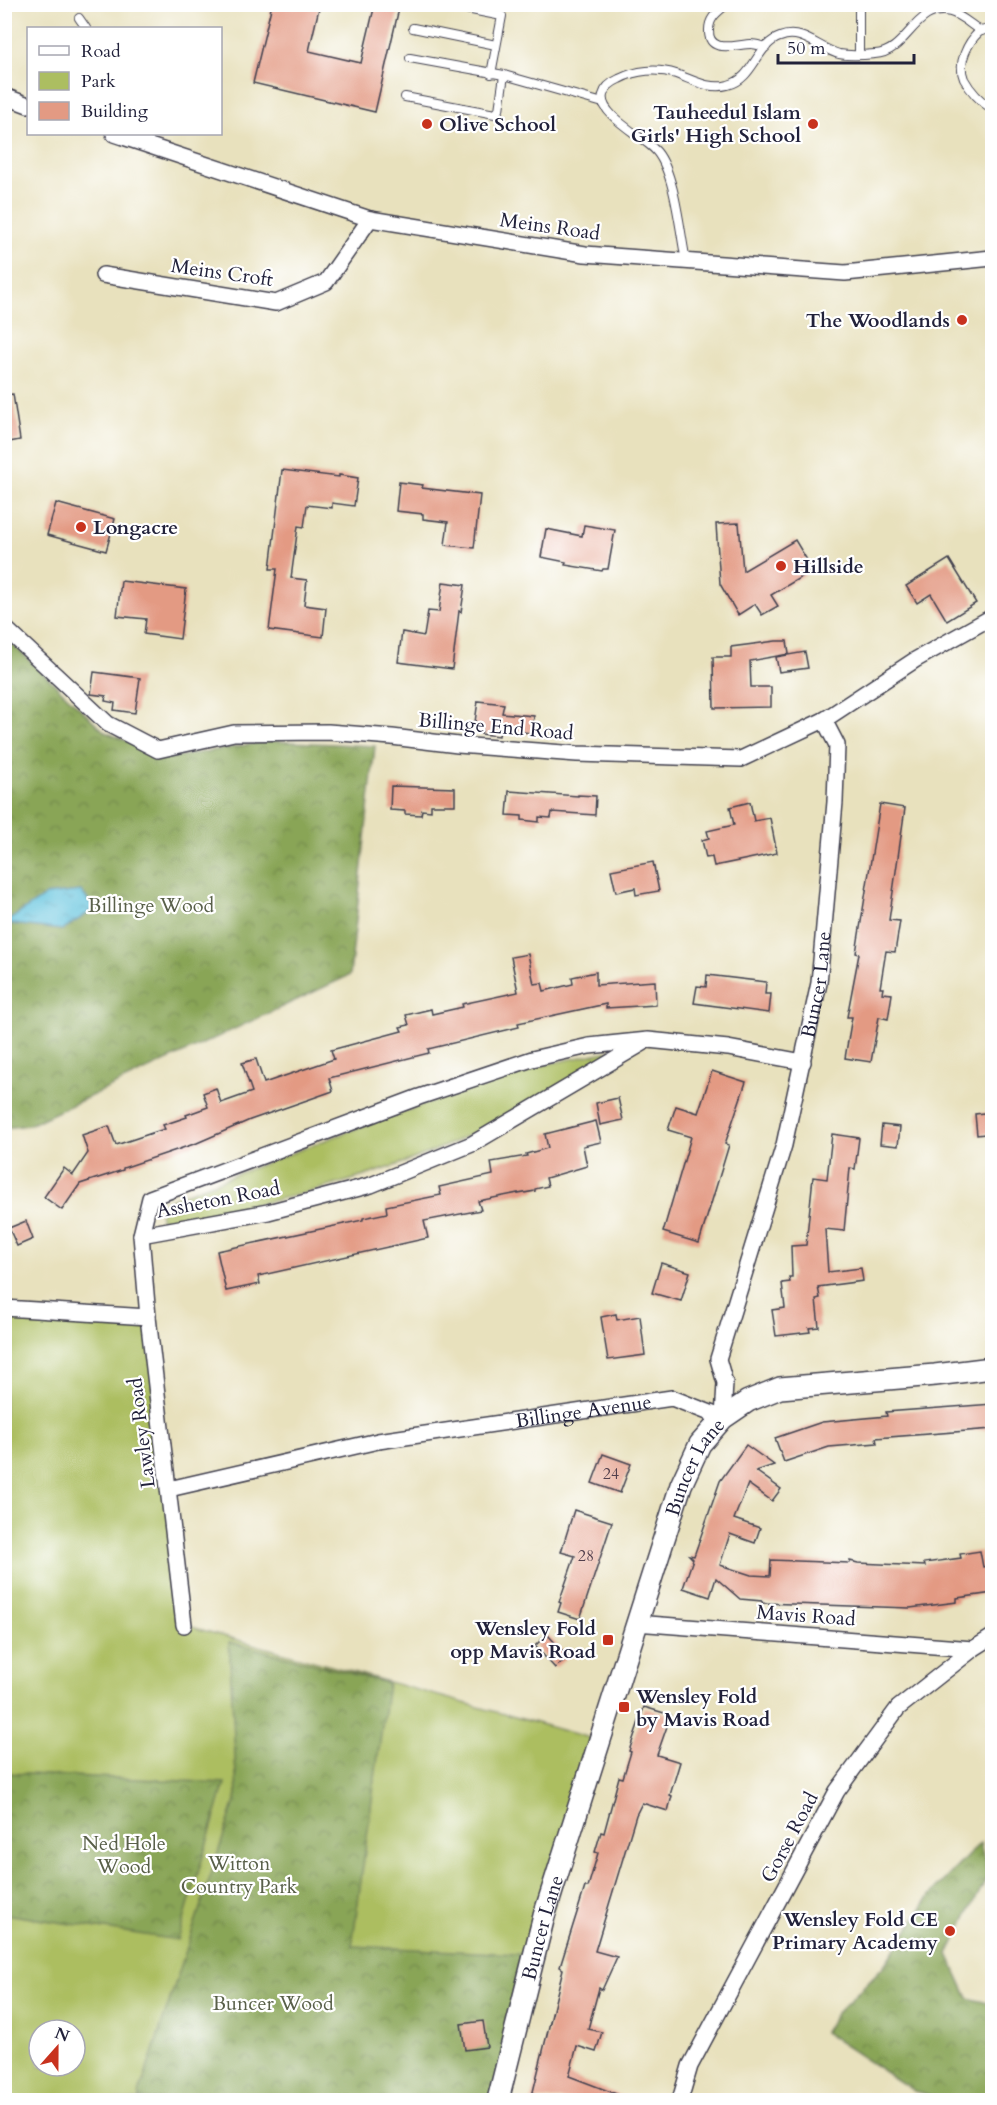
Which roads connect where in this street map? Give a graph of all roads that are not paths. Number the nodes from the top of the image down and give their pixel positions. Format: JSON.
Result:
{"nodes":[{"id":1,"x":441,"y":4,"type":"edge"},
{"id":2,"x":728,"y":4,"type":"edge"},
{"id":3,"x":859,"y":4,"type":"edge"},
{"id":4,"x":79,"y":18,"type":"dead end"},
{"id":5,"x":85,"y":27,"type":"edge"},
{"id":6,"x":413,"y":28,"type":"dead end"},
{"id":7,"x":993,"y":28,"type":"edge"},
{"id":8,"x":981,"y":31,"type":"junction"},
{"id":9,"x":496,"y":45,"type":"junction"},
{"id":10,"x":766,"y":46,"type":"junction"},
{"id":11,"x":859,"y":54,"type":"junction"},
{"id":12,"x":410,"y":58,"type":"dead end"},
{"id":13,"x":491,"y":74,"type":"junction"},
{"id":14,"x":504,"y":75,"type":"junction"},
{"id":15,"x":4,"y":96,"type":"edge"},
{"id":16,"x":405,"y":97,"type":"dead end"},
{"id":17,"x":603,"y":103,"type":"junction"},
{"id":18,"x":27,"y":105,"type":"edge"},
{"id":19,"x":993,"y":109,"type":"edge"},
{"id":20,"x":117,"y":135,"type":"edge"},
{"id":21,"x":370,"y":219,"type":"junction"},
{"id":22,"x":993,"y":258,"type":"edge"},
{"id":23,"x":686,"y":261,"type":"junction"},
{"id":24,"x":103,"y":275,"type":"dead end"},
{"id":25,"x":993,"y":617,"type":"edge"},
{"id":26,"x":4,"y":627,"type":"edge"},
{"id":27,"x":824,"y":720,"type":"junction"},
{"id":28,"x":648,"y":1040,"type":"junction"},
{"id":29,"x":803,"y":1062,"type":"junction"},
{"id":30,"x":141,"y":1235,"type":"junction"},
{"id":31,"x":4,"y":1308,"type":"edge"},
{"id":32,"x":148,"y":1317,"type":"junction"},
{"id":33,"x":993,"y":1368,"type":"edge"},
{"id":34,"x":723,"y":1418,"type":"junction"},
{"id":35,"x":169,"y":1489,"type":"junction"},
{"id":36,"x":636,"y":1623,"type":"junction"},
{"id":37,"x":184,"y":1625,"type":"dead end"},
{"id":38,"x":993,"y":1637,"type":"edge"},
{"id":39,"x":973,"y":1649,"type":"junction"},
{"id":40,"x":498,"y":2100,"type":"edge"},
{"id":41,"x":680,"y":2100,"type":"edge"}],
"edges":[{"from":1,"to":9,"type":"lane"},
{"from":2,"to":10,"type":"lane"},
{"from":3,"to":11,"type":"lane"},
{"from":4,"to":5,"type":"lane"},
{"from":6,"to":9,"type":"lane"},
{"from":7,"to":8,"type":"lane"},
{"from":8,"to":11,"type":"lane"},
{"from":8,"to":19,"type":"lane"},
{"from":9,"to":13,"type":"lane"},
{"from":10,"to":11,"type":"lane"},
{"from":10,"to":17,"type":"lane"},
{"from":12,"to":13,"type":"lane"},
{"from":13,"to":14,"type":"lane"},
{"from":14,"to":16,"type":"lane"},
{"from":14,"to":17,"type":"lane"},
{"from":15,"to":18,"type":"street"},
{"from":17,"to":23,"type":"lane"},
{"from":20,"to":21,"type":"street","name":"Meins Road"},
{"from":21,"to":23,"type":"street","name":"Meins Road"},
{"from":21,"to":24,"type":"street","name":"Meins Croft"},
{"from":22,"to":23,"type":"street","name":"Meins Road"},
{"from":25,"to":27,"type":"street","name":"Billinge End Road"},
{"from":26,"to":27,"type":"street","name":"Billinge End Road"},
{"from":27,"to":29,"type":"street","name":"Buncer Lane"},
{"from":28,"to":29,"type":"street","name":"Assheton Road"},
{"from":28,"to":30,"type":"street","name":"Assheton Road"},
{"from":28,"to":30,"type":"street","name":"Assheton Road"},
{"from":29,"to":34,"type":"street","name":"Buncer Lane"},
{"from":30,"to":32,"type":"street","name":"Lawley Road"},
{"from":31,"to":32,"type":"street"},
{"from":32,"to":35,"type":"street","name":"Lawley Road"},
{"from":33,"to":34,"type":"main road"},
{"from":34,"to":35,"type":"street","name":"Billinge Avenue"},
{"from":34,"to":36,"type":"main road","name":"Buncer Lane"},
{"from":35,"to":37,"type":"street","name":"Lawley Road"},
{"from":36,"to":39,"type":"street","name":"Mavis Road"},
{"from":36,"to":40,"type":"main road","name":"Buncer Lane"},
{"from":38,"to":39,"type":"street","name":"Gorse Road"},
{"from":39,"to":41,"type":"street","name":"Gorse Road"}]}
